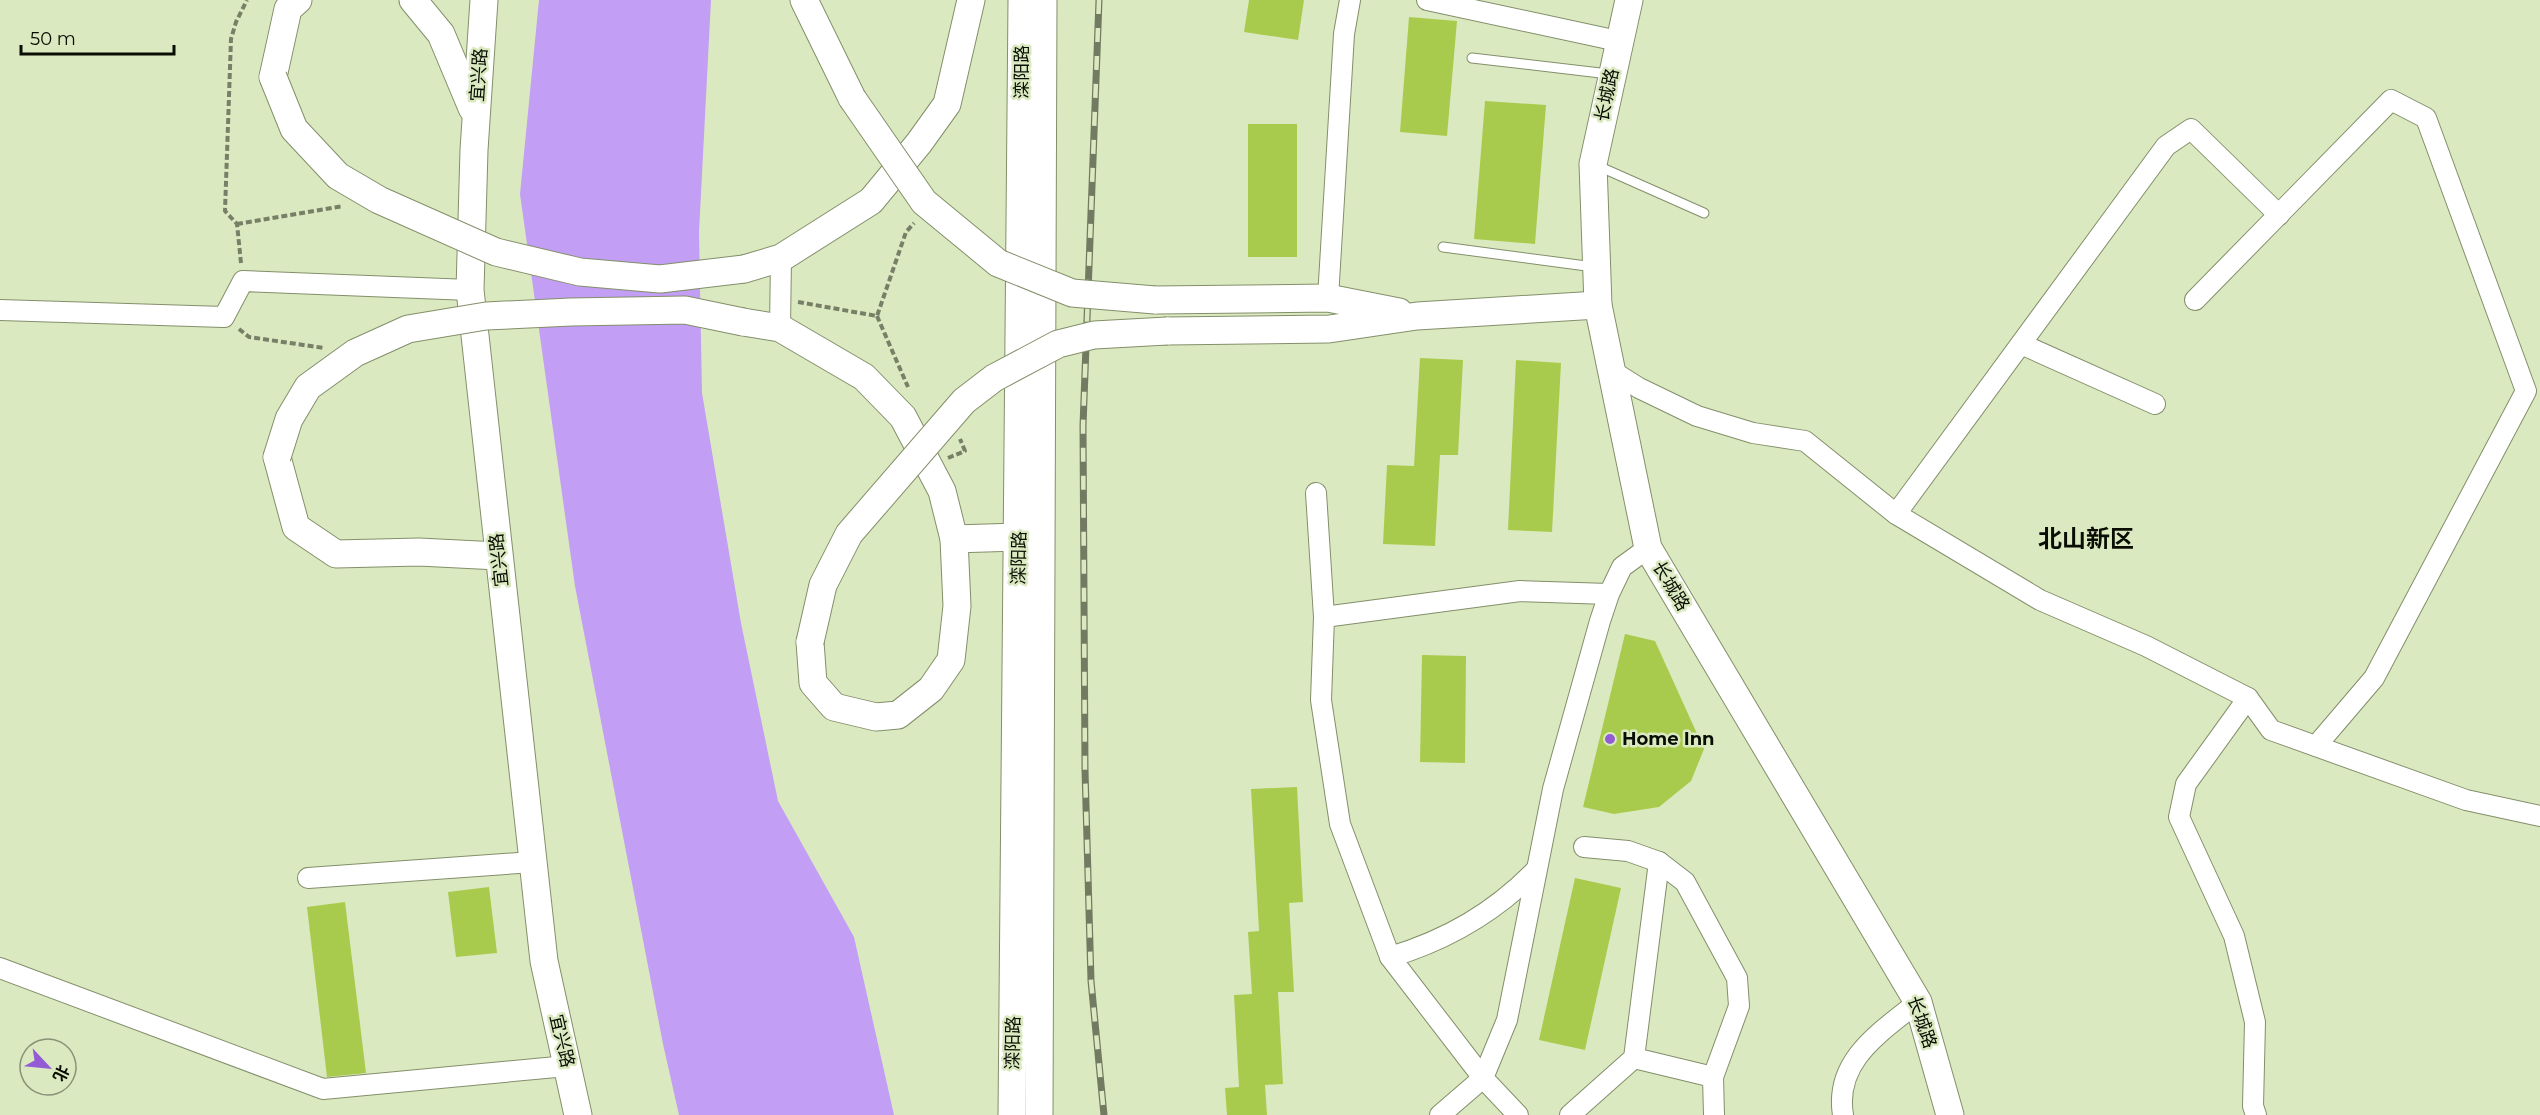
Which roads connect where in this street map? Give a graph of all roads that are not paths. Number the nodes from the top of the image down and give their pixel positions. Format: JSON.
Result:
{"nodes":[{"id":1,"x":298,"y":0,"type":"edge"},
{"id":2,"x":413,"y":0,"type":"edge"},
{"id":3,"x":484,"y":0,"type":"edge"},
{"id":4,"x":804,"y":0,"type":"edge"},
{"id":5,"x":971,"y":0,"type":"edge"},
{"id":6,"x":1022,"y":0,"type":"edge"},
{"id":7,"x":1043,"y":0,"type":"edge"},
{"id":8,"x":1350,"y":0,"type":"edge"},
{"id":9,"x":1427,"y":0,"type":"edge"},
{"id":10,"x":1629,"y":0,"type":"edge"},
{"id":11,"x":1618,"y":41,"type":"junction"},
{"id":12,"x":1472,"y":58,"type":"dead end"},
{"id":13,"x":1611,"y":75,"type":"junction"},
{"id":14,"x":476,"y":120,"type":"junction"},
{"id":15,"x":1593,"y":164,"type":"junction"},
{"id":16,"x":1704,"y":213,"type":"dead end"},
{"id":17,"x":2279,"y":215,"type":"junction"},
{"id":18,"x":1443,"y":247,"type":"dead end"},
{"id":19,"x":781,"y":258,"type":"junction"},
{"id":20,"x":1596,"y":268,"type":"junction"},
{"id":21,"x":470,"y":290,"type":"junction"},
{"id":22,"x":1328,"y":298,"type":"junction"},
{"id":23,"x":2195,"y":300,"type":"dead end"},
{"id":24,"x":1598,"y":305,"type":"junction"},
{"id":25,"x":0,"y":310,"type":"edge"},
{"id":26,"x":1417,"y":316,"type":"junction"},
{"id":27,"x":780,"y":328,"type":"junction"},
{"id":28,"x":2021,"y":344,"type":"junction"},
{"id":29,"x":1612,"y":371,"type":"junction"},
{"id":30,"x":2155,"y":404,"type":"dead end"},
{"id":31,"x":1316,"y":493,"type":"dead end"},
{"id":32,"x":1896,"y":514,"type":"junction"},
{"id":33,"x":1019,"y":537,"type":"junction"},
{"id":34,"x":954,"y":539,"type":"junction"},
{"id":35,"x":1648,"y":548,"type":"junction"},
{"id":36,"x":498,"y":556,"type":"junction"},
{"id":37,"x":1609,"y":594,"type":"junction"},
{"id":38,"x":1324,"y":617,"type":"junction"},
{"id":39,"x":2248,"y":698,"type":"junction"},
{"id":40,"x":2316,"y":746,"type":"junction"},
{"id":41,"x":2540,"y":816,"type":"edge"},
{"id":42,"x":1584,"y":847,"type":"dead end"},
{"id":43,"x":533,"y":862,"type":"junction"},
{"id":44,"x":1659,"y":862,"type":"junction"},
{"id":45,"x":1536,"y":870,"type":"junction"},
{"id":46,"x":308,"y":878,"type":"dead end"},
{"id":47,"x":1390,"y":957,"type":"junction"},
{"id":48,"x":0,"y":968,"type":"edge"},
{"id":49,"x":1918,"y":1002,"type":"junction"},
{"id":50,"x":1634,"y":1058,"type":"junction"},
{"id":51,"x":567,"y":1066,"type":"junction"},
{"id":52,"x":1713,"y":1077,"type":"junction"},
{"id":53,"x":1483,"y":1078,"type":"junction"},
{"id":54,"x":578,"y":1115,"type":"edge"},
{"id":55,"x":1012,"y":1115,"type":"edge"},
{"id":56,"x":1039,"y":1115,"type":"edge"},
{"id":57,"x":1440,"y":1115,"type":"edge"},
{"id":58,"x":1518,"y":1115,"type":"edge"},
{"id":59,"x":1570,"y":1115,"type":"edge"},
{"id":60,"x":1714,"y":1115,"type":"edge"},
{"id":61,"x":1844,"y":1115,"type":"edge"},
{"id":62,"x":1950,"y":1115,"type":"edge"},
{"id":63,"x":2256,"y":1115,"type":"edge"}],
"edges":[{"from":1,"to":19,"type":"street","bridge":true},
{"from":2,"to":14,"type":"street"},
{"from":3,"to":14,"type":"street","name":"宜兴路"},
{"from":4,"to":22,"type":"street","bridge":true},
{"from":5,"to":19,"type":"street"},
{"from":6,"to":33,"type":"street","name":"滦阳路"},
{"from":7,"to":56,"type":"street","name":"滦阳路"},
{"from":8,"to":22,"type":"street"},
{"from":9,"to":11,"type":"street"},
{"from":10,"to":11,"type":"street","name":"长城路"},
{"from":11,"to":13,"type":"street","name":"长城路"},
{"from":12,"to":13,"type":"lane"},
{"from":13,"to":15,"type":"street","name":"长城路"},
{"from":14,"to":21,"type":"street","name":"宜兴路"},
{"from":15,"to":16,"type":"lane"},
{"from":15,"to":20,"type":"street","name":"长城路"},
{"from":17,"to":23,"type":"street"},
{"from":17,"to":28,"type":"street"},
{"from":17,"to":40,"type":"street"},
{"from":18,"to":20,"type":"lane"},
{"from":19,"to":27,"type":"street"},
{"from":20,"to":24,"type":"street","name":"长城路"},
{"from":21,"to":25,"type":"street"},
{"from":21,"to":36,"type":"street","name":"宜兴路"},
{"from":22,"to":26,"type":"street"},
{"from":24,"to":26,"type":"street"},
{"from":24,"to":29,"type":"street","name":"长城路"},
{"from":26,"to":34,"type":"street","bridge":true},
{"from":27,"to":34,"type":"street"},
{"from":27,"to":36,"type":"street","bridge":true},
{"from":28,"to":30,"type":"street"},
{"from":28,"to":32,"type":"street"},
{"from":29,"to":32,"type":"street"},
{"from":29,"to":35,"type":"street","name":"长城路"},
{"from":31,"to":38,"type":"street"},
{"from":32,"to":39,"type":"street"},
{"from":33,"to":34,"type":"street"},
{"from":33,"to":55,"type":"street","name":"滦阳路"},
{"from":35,"to":37,"type":"street"},
{"from":35,"to":49,"type":"street","name":"长城路"},
{"from":36,"to":43,"type":"street","name":"宜兴路"},
{"from":37,"to":38,"type":"street"},
{"from":37,"to":45,"type":"street"},
{"from":38,"to":47,"type":"street"},
{"from":39,"to":40,"type":"street"},
{"from":39,"to":63,"type":"street"},
{"from":40,"to":41,"type":"street"},
{"from":42,"to":44,"type":"street"},
{"from":43,"to":46,"type":"street"},
{"from":43,"to":51,"type":"street","name":"宜兴路"},
{"from":44,"to":50,"type":"street"},
{"from":44,"to":52,"type":"street"},
{"from":45,"to":47,"type":"street"},
{"from":45,"to":53,"type":"street"},
{"from":47,"to":53,"type":"street"},
{"from":48,"to":51,"type":"street"},
{"from":49,"to":61,"type":"street"},
{"from":49,"to":62,"type":"street","name":"长城路"},
{"from":50,"to":52,"type":"street"},
{"from":50,"to":59,"type":"street"},
{"from":51,"to":54,"type":"street","name":"宜兴路"},
{"from":52,"to":60,"type":"street"},
{"from":53,"to":57,"type":"street"},
{"from":53,"to":58,"type":"street"}]}
